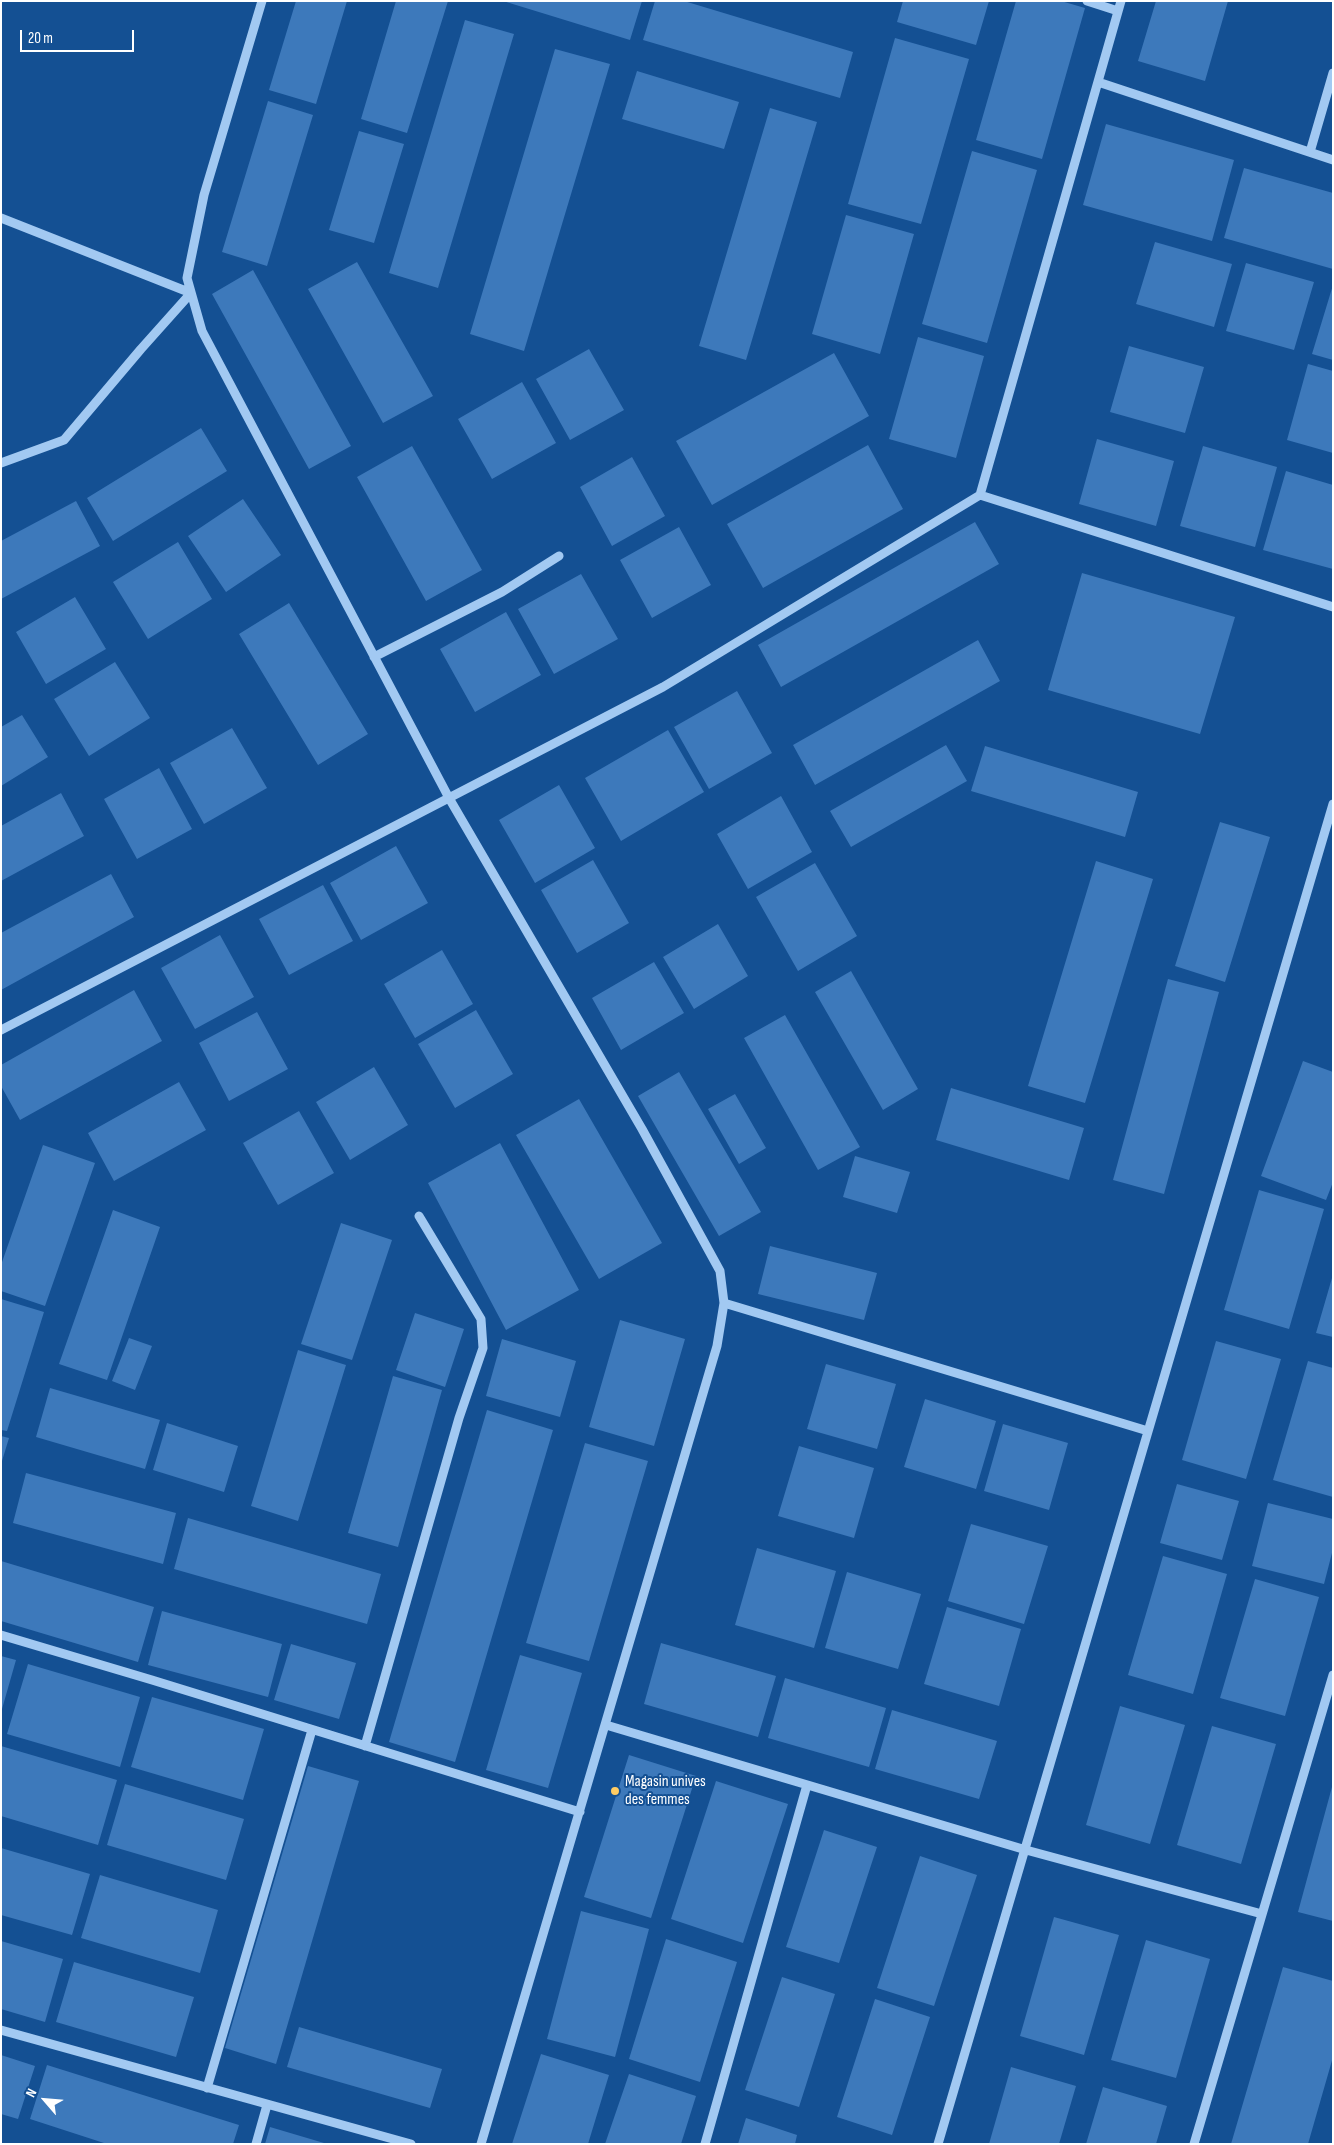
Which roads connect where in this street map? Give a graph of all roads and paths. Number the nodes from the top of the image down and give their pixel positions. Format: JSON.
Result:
{"nodes":[{"id":1,"x":262,"y":1,"type":"edge"},
{"id":2,"x":1087,"y":1,"type":"edge"},
{"id":3,"x":1120,"y":1,"type":"edge"},
{"id":4,"x":1118,"y":11,"type":"junction"},
{"id":5,"x":1333,"y":73,"type":"edge"},
{"id":6,"x":1098,"y":82,"type":"junction"},
{"id":7,"x":1310,"y":152,"type":"junction"},
{"id":8,"x":1333,"y":160,"type":"edge"},
{"id":9,"x":1,"y":218,"type":"edge"},
{"id":10,"x":191,"y":293,"type":"junction"},
{"id":11,"x":1,"y":463,"type":"edge"},
{"id":12,"x":980,"y":495,"type":"junction"},
{"id":13,"x":558,"y":556,"type":"dead end"},
{"id":14,"x":1333,"y":607,"type":"edge"},
{"id":15,"x":374,"y":657,"type":"junction"},
{"id":16,"x":449,"y":798,"type":"junction"},
{"id":17,"x":1333,"y":804,"type":"edge"},
{"id":18,"x":1,"y":1030,"type":"edge"},
{"id":19,"x":419,"y":1216,"type":"dead end"},
{"id":20,"x":724,"y":1303,"type":"junction"},
{"id":21,"x":1148,"y":1431,"type":"junction"},
{"id":22,"x":1,"y":1635,"type":"edge"},
{"id":23,"x":1333,"y":1675,"type":"edge"},
{"id":24,"x":606,"y":1725,"type":"junction"},
{"id":25,"x":312,"y":1730,"type":"junction"},
{"id":26,"x":365,"y":1746,"type":"junction"},
{"id":27,"x":806,"y":1784,"type":"junction"},
{"id":28,"x":580,"y":1812,"type":"junction"},
{"id":29,"x":1026,"y":1850,"type":"junction"},
{"id":30,"x":1262,"y":1914,"type":"junction"},
{"id":31,"x":1,"y":2030,"type":"edge"},
{"id":32,"x":207,"y":2088,"type":"junction"},
{"id":33,"x":267,"y":2105,"type":"junction"},
{"id":34,"x":256,"y":2144,"type":"edge"},
{"id":35,"x":411,"y":2144,"type":"edge"},
{"id":36,"x":481,"y":2144,"type":"edge"},
{"id":37,"x":705,"y":2144,"type":"edge"},
{"id":38,"x":938,"y":2144,"type":"edge"},
{"id":39,"x":1194,"y":2144,"type":"edge"}],
"edges":[{"from":1,"to":10,"type":"street"},
{"from":2,"to":4,"type":"street"},
{"from":3,"to":4,"type":"street"},
{"from":4,"to":6,"type":"street"},
{"from":5,"to":7,"type":"street"},
{"from":6,"to":7,"type":"street"},
{"from":6,"to":12,"type":"street"},
{"from":7,"to":8,"type":"street"},
{"from":9,"to":10,"type":"street"},
{"from":10,"to":11,"type":"street"},
{"from":10,"to":15,"type":"street"},
{"from":12,"to":14,"type":"street"},
{"from":12,"to":16,"type":"street"},
{"from":13,"to":15,"type":"street"},
{"from":15,"to":16,"type":"street"},
{"from":16,"to":18,"type":"street"},
{"from":16,"to":20,"type":"street"},
{"from":17,"to":21,"type":"street"},
{"from":19,"to":26,"type":"street"},
{"from":20,"to":21,"type":"street"},
{"from":20,"to":24,"type":"street"},
{"from":21,"to":29,"type":"street"},
{"from":22,"to":25,"type":"street"},
{"from":23,"to":30,"type":"street"},
{"from":24,"to":27,"type":"street"},
{"from":24,"to":28,"type":"street"},
{"from":25,"to":26,"type":"street"},
{"from":25,"to":32,"type":"street"},
{"from":26,"to":28,"type":"street"},
{"from":27,"to":29,"type":"street"},
{"from":27,"to":37,"type":"street"},
{"from":28,"to":36,"type":"street"},
{"from":29,"to":30,"type":"street"},
{"from":29,"to":38,"type":"street"},
{"from":30,"to":39,"type":"street"},
{"from":31,"to":32,"type":"street"},
{"from":32,"to":33,"type":"street"},
{"from":33,"to":34,"type":"street"},
{"from":33,"to":35,"type":"street"}]}
